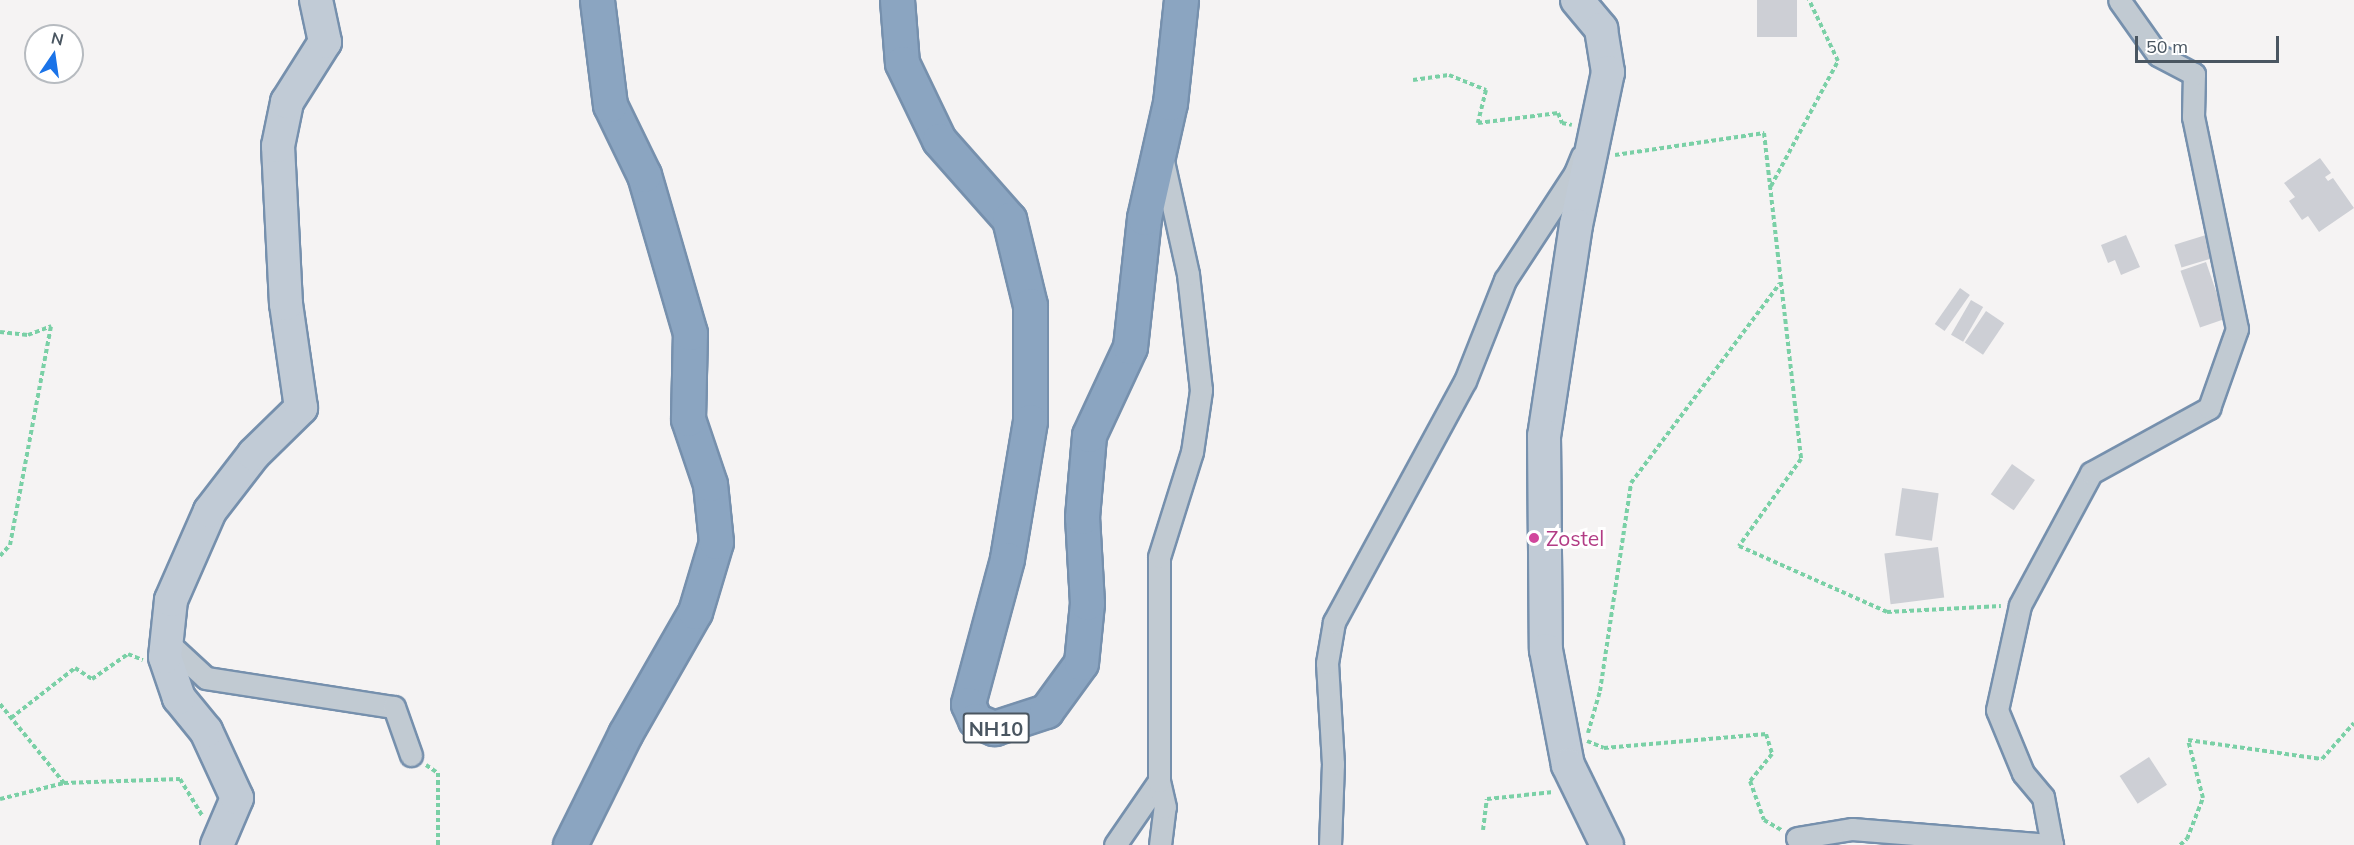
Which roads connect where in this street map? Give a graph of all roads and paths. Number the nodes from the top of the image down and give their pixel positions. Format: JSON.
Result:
{"nodes":[{"id":1,"x":316,"y":0,"type":"edge"},
{"id":2,"x":597,"y":0,"type":"edge"},
{"id":3,"x":897,"y":0,"type":"edge"},
{"id":4,"x":1181,"y":0,"type":"edge"},
{"id":5,"x":1577,"y":0,"type":"edge"},
{"id":6,"x":1809,"y":0,"type":"edge"},
{"id":7,"x":2119,"y":0,"type":"edge"},
{"id":8,"x":1413,"y":80,"type":"dead end"},
{"id":9,"x":1604,"y":99,"type":"junction"},
{"id":10,"x":1578,"y":125,"type":"dead end"},
{"id":11,"x":1160,"y":147,"type":"junction"},
{"id":12,"x":1591,"y":158,"type":"junction"},
{"id":13,"x":1770,"y":188,"type":"junction"},
{"id":14,"x":1781,"y":282,"type":"junction"},
{"id":15,"x":0,"y":332,"type":"edge"},
{"id":16,"x":0,"y":556,"type":"edge"},
{"id":17,"x":2020,"y":605,"type":"junction"},
{"id":18,"x":160,"y":653,"type":"junction"},
{"id":19,"x":0,"y":704,"type":"edge"},
{"id":20,"x":11,"y":718,"type":"junction"},
{"id":21,"x":2354,"y":723,"type":"edge"},
{"id":22,"x":1586,"y":740,"type":"junction"},
{"id":23,"x":1583,"y":751,"type":"dead end"},
{"id":24,"x":411,"y":754,"type":"joint"},
{"id":25,"x":1159,"y":782,"type":"junction"},
{"id":26,"x":64,"y":783,"type":"junction"},
{"id":27,"x":1579,"y":789,"type":"junction"},
{"id":28,"x":0,"y":799,"type":"edge"},
{"id":29,"x":1483,"y":830,"type":"dead end"},
{"id":30,"x":1797,"y":838,"type":"joint"},
{"id":31,"x":217,"y":844,"type":"edge"},
{"id":32,"x":438,"y":845,"type":"edge"},
{"id":33,"x":570,"y":845,"type":"edge"},
{"id":34,"x":1115,"y":845,"type":"edge"},
{"id":35,"x":1160,"y":845,"type":"edge"},
{"id":36,"x":1330,"y":845,"type":"edge"},
{"id":37,"x":1607,"y":845,"type":"edge"},
{"id":38,"x":2052,"y":845,"type":"edge"},
{"id":39,"x":2180,"y":845,"type":"edge"}],
"edges":[{"from":1,"to":18,"type":"street"},
{"from":2,"to":33,"type":"highway"},
{"from":3,"to":11,"type":"highway","number":"NH10"},
{"from":4,"to":11,"type":"highway","number":"NH10"},
{"from":5,"to":9,"type":"street"},
{"from":6,"to":13,"type":"path"},
{"from":7,"to":17,"type":"street"},
{"from":8,"to":10,"type":"path"},
{"from":9,"to":12,"type":"street"},
{"from":9,"to":36,"type":"street"},
{"from":11,"to":25,"type":"street"},
{"from":12,"to":13,"type":"path"},
{"from":12,"to":27,"type":"street"},
{"from":13,"to":14,"type":"path"},
{"from":14,"to":17,"type":"path"},
{"from":14,"to":22,"type":"path"},
{"from":15,"to":16,"type":"path"},
{"from":17,"to":38,"type":"street"},
{"from":18,"to":20,"type":"path"},
{"from":18,"to":24,"type":"street"},
{"from":18,"to":31,"type":"street"},
{"from":19,"to":20,"type":"path"},
{"from":20,"to":26,"type":"path"},
{"from":21,"to":39,"type":"path"},
{"from":22,"to":23,"type":"path"},
{"from":22,"to":30,"type":"path"},
{"from":24,"to":32,"type":"path"},
{"from":25,"to":34,"type":"street"},
{"from":25,"to":35,"type":"street"},
{"from":26,"to":28,"type":"path"},
{"from":26,"to":31,"type":"path"},
{"from":27,"to":29,"type":"path"},
{"from":27,"to":37,"type":"street"},
{"from":30,"to":38,"type":"street"}]}
